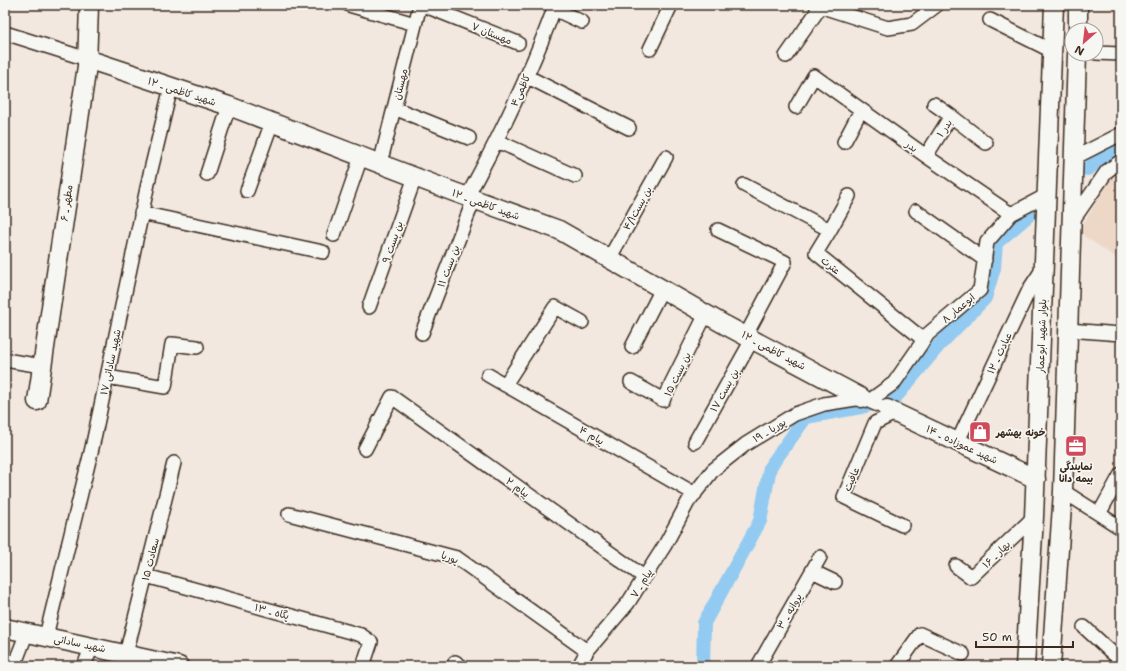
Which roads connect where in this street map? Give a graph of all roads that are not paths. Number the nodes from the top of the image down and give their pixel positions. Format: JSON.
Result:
{"nodes":[{"id":1,"x":89,"y":5,"type":"edge"},
{"id":2,"x":349,"y":5,"type":"edge"},
{"id":3,"x":420,"y":5,"type":"edge"},
{"id":4,"x":423,"y":5,"type":"edge"},
{"id":5,"x":671,"y":5,"type":"edge"},
{"id":6,"x":937,"y":5,"type":"edge"},
{"id":7,"x":1054,"y":5,"type":"edge"},
{"id":8,"x":1078,"y":5,"type":"edge"},
{"id":9,"x":819,"y":6,"type":"edge"},
{"id":10,"x":990,"y":20,"type":"dead end"},
{"id":11,"x":582,"y":22,"type":"dead end"},
{"id":12,"x":1078,"y":22,"type":"edge"},
{"id":13,"x":415,"y":24,"type":"junction"},
{"id":14,"x":5,"y":33,"type":"edge"},
{"id":15,"x":518,"y":43,"type":"dead end"},
{"id":16,"x":650,"y":49,"type":"dead end"},
{"id":17,"x":1052,"y":51,"type":"junction"},
{"id":18,"x":1104,"y":53,"type":"edge"},
{"id":19,"x":1121,"y":54,"type":"edge"},
{"id":20,"x":786,"y":56,"type":"dead end"},
{"id":21,"x":87,"y":59,"type":"junction"},
{"id":22,"x":1077,"y":62,"type":"edge"},
{"id":23,"x":526,"y":76,"type":"junction"},
{"id":24,"x":171,"y":87,"type":"junction"},
{"id":25,"x":934,"y":104,"type":"dead end"},
{"id":26,"x":229,"y":106,"type":"junction"},
{"id":27,"x":796,"y":107,"type":"dead end"},
{"id":28,"x":394,"y":108,"type":"junction"},
{"id":29,"x":861,"y":110,"type":"junction"},
{"id":30,"x":951,"y":116,"type":"junction"},
{"id":31,"x":272,"y":122,"type":"junction"},
{"id":32,"x":629,"y":128,"type":"dead end"},
{"id":33,"x":1121,"y":134,"type":"edge"},
{"id":34,"x":469,"y":138,"type":"dead end"},
{"id":35,"x":497,"y":141,"type":"junction"},
{"id":36,"x":844,"y":142,"type":"dead end"},
{"id":37,"x":986,"y":143,"type":"dead end"},
{"id":38,"x":926,"y":156,"type":"junction"},
{"id":39,"x":361,"y":157,"type":"junction"},
{"id":40,"x":666,"y":157,"type":"dead end"},
{"id":41,"x":1074,"y":158,"type":"junction"},
{"id":42,"x":1121,"y":161,"type":"edge"},
{"id":43,"x":380,"y":164,"type":"junction"},
{"id":44,"x":208,"y":174,"type":"dead end"},
{"id":45,"x":575,"y":176,"type":"dead end"},
{"id":46,"x":415,"y":178,"type":"junction"},
{"id":47,"x":744,"y":185,"type":"dead end"},
{"id":48,"x":247,"y":191,"type":"dead end"},
{"id":49,"x":1047,"y":195,"type":"junction"},
{"id":50,"x":849,"y":196,"type":"dead end"},
{"id":51,"x":470,"y":198,"type":"junction"},
{"id":52,"x":916,"y":211,"type":"dead end"},
{"id":53,"x":141,"y":213,"type":"junction"},
{"id":54,"x":1011,"y":214,"type":"junction"},
{"id":55,"x":1071,"y":223,"type":"junction"},
{"id":56,"x":718,"y":230,"type":"dead end"},
{"id":57,"x":830,"y":230,"type":"junction"},
{"id":58,"x":334,"y":235,"type":"dead end"},
{"id":59,"x":323,"y":252,"type":"dead end"},
{"id":60,"x":609,"y":259,"type":"junction"},
{"id":61,"x":985,"y":260,"type":"junction"},
{"id":62,"x":1044,"y":267,"type":"junction"},
{"id":63,"x":662,"y":289,"type":"junction"},
{"id":64,"x":369,"y":307,"type":"dead end"},
{"id":65,"x":706,"y":314,"type":"junction"},
{"id":66,"x":582,"y":322,"type":"dead end"},
{"id":67,"x":1068,"y":330,"type":"junction"},
{"id":68,"x":422,"y":333,"type":"dead end"},
{"id":69,"x":1121,"y":334,"type":"edge"},
{"id":70,"x":749,"y":337,"type":"junction"},
{"id":71,"x":924,"y":340,"type":"junction"},
{"id":72,"x":198,"y":347,"type":"dead end"},
{"id":73,"x":632,"y":347,"type":"dead end"},
{"id":74,"x":5,"y":360,"type":"edge"},
{"id":75,"x":42,"y":366,"type":"junction"},
{"id":76,"x":488,"y":375,"type":"dead end"},
{"id":77,"x":107,"y":377,"type":"junction"},
{"id":78,"x":631,"y":382,"type":"dead end"},
{"id":79,"x":506,"y":385,"type":"junction"},
{"id":80,"x":866,"y":399,"type":"junction"},
{"id":81,"x":37,"y":401,"type":"dead end"},
{"id":82,"x":891,"y":411,"type":"junction"},
{"id":83,"x":958,"y":441,"type":"junction"},
{"id":84,"x":695,"y":442,"type":"dead end"},
{"id":85,"x":365,"y":449,"type":"dead end"},
{"id":86,"x":174,"y":463,"type":"dead end"},
{"id":87,"x":1121,"y":474,"type":"edge"},
{"id":88,"x":1036,"y":479,"type":"junction"},
{"id":89,"x":1063,"y":491,"type":"junction"},
{"id":90,"x":695,"y":494,"type":"junction"},
{"id":91,"x":289,"y":514,"type":"dead end"},
{"id":92,"x":1099,"y":514,"type":"junction"},
{"id":93,"x":1034,"y":517,"type":"junction"},
{"id":94,"x":902,"y":525,"type":"dead end"},
{"id":95,"x":1121,"y":528,"type":"edge"},
{"id":96,"x":820,"y":556,"type":"dead end"},
{"id":97,"x":956,"y":566,"type":"dead end"},
{"id":98,"x":812,"y":571,"type":"junction"},
{"id":99,"x":146,"y":576,"type":"junction"},
{"id":100,"x":644,"y":577,"type":"junction"},
{"id":101,"x":835,"y":582,"type":"dead end"},
{"id":102,"x":1084,"y":627,"type":"dead end"},
{"id":103,"x":5,"y":628,"type":"edge"},
{"id":104,"x":27,"y":632,"type":"junction"},
{"id":105,"x":46,"y":636,"type":"junction"},
{"id":106,"x":92,"y":646,"type":"junction"},
{"id":107,"x":587,"y":651,"type":"junction"},
{"id":108,"x":126,"y":654,"type":"junction"},
{"id":109,"x":962,"y":654,"type":"dead end"},
{"id":110,"x":1121,"y":661,"type":"edge"},
{"id":111,"x":170,"y":665,"type":"edge"},
{"id":112,"x":14,"y":666,"type":"edge"},
{"id":113,"x":84,"y":666,"type":"edge"},
{"id":114,"x":363,"y":666,"type":"edge"},
{"id":115,"x":579,"y":666,"type":"edge"},
{"id":116,"x":758,"y":666,"type":"edge"},
{"id":117,"x":897,"y":666,"type":"edge"},
{"id":118,"x":1025,"y":666,"type":"edge"},
{"id":119,"x":1051,"y":666,"type":"edge"}],
"edges":[{"from":1,"to":21,"type":"street","name":"مطهر ـ ۶"},
{"from":2,"to":13,"type":"street"},
{"from":3,"to":13,"type":"street","name":"مهستان"},
{"from":4,"to":15,"type":"street","name":"مهستان ۷"},
{"from":5,"to":16,"type":"street"},
{"from":6,"to":9,"type":"street"},
{"from":7,"to":17,"type":"street","name":"بلوار شهید ابوعمار"},
{"from":8,"to":12,"type":"street"},
{"from":9,"to":20,"type":"street"},
{"from":10,"to":17,"type":"street"},
{"from":11,"to":23,"type":"street","name":"کاظمی۴"},
{"from":13,"to":28,"type":"street","name":"مهستان"},
{"from":14,"to":21,"type":"street"},
{"from":17,"to":49,"type":"street","name":"بلوار شهید ابوعمار"},
{"from":18,"to":19,"type":"street"},
{"from":21,"to":24,"type":"street","name":"شهید کاظمی ـ ۱۲"},
{"from":21,"to":75,"type":"street","name":"مطهر ـ ۶"},
{"from":22,"to":41,"type":"street"},
{"from":23,"to":32,"type":"street"},
{"from":23,"to":35,"type":"street","name":"کاظمی۴"},
{"from":24,"to":26,"type":"street","name":"شهید کاظمی ـ ۱۲"},
{"from":24,"to":53,"type":"street","name":"شهید ساداتی ۱۷"},
{"from":25,"to":30,"type":"street"},
{"from":26,"to":31,"type":"street","name":"شهید کاظمی ـ ۱۲"},
{"from":26,"to":44,"type":"street"},
{"from":27,"to":29,"type":"street","name":"بدر"},
{"from":28,"to":34,"type":"street"},
{"from":28,"to":43,"type":"street","name":"مهستان"},
{"from":29,"to":36,"type":"street"},
{"from":29,"to":38,"type":"street","name":"بدر"},
{"from":30,"to":37,"type":"street","name":"بدر ۱"},
{"from":30,"to":38,"type":"street","name":"بدر ۱"},
{"from":31,"to":39,"type":"street","name":"شهید کاظمی ـ ۱۲"},
{"from":31,"to":48,"type":"street"},
{"from":33,"to":41,"type":"street"},
{"from":35,"to":45,"type":"street"},
{"from":35,"to":51,"type":"street","name":"کاظمی۴"},
{"from":38,"to":54,"type":"street","name":"بدر"},
{"from":39,"to":43,"type":"street","name":"شهید کاظمی ـ ۱۲"},
{"from":39,"to":58,"type":"street"},
{"from":40,"to":60,"type":"street","name":"بن بست۴/۱"},
{"from":41,"to":55,"type":"street"},
{"from":42,"to":55,"type":"street"},
{"from":43,"to":46,"type":"street","name":"شهید کاظمی ـ ۱۲"},
{"from":46,"to":51,"type":"street","name":"شهید کاظمی ـ ۱۲"},
{"from":46,"to":64,"type":"street","name":"بن بست ۹"},
{"from":47,"to":57,"type":"street"},
{"from":49,"to":54,"type":"street","name":"ابوعمار ۸"},
{"from":49,"to":62,"type":"street","name":"بلوار شهید ابوعمار"},
{"from":50,"to":57,"type":"street"},
{"from":51,"to":60,"type":"street","name":"شهید کاظمی ـ ۱۲"},
{"from":51,"to":68,"type":"street","name":"بن بست ۱۱"},
{"from":52,"to":61,"type":"street"},
{"from":53,"to":59,"type":"street"},
{"from":53,"to":77,"type":"street","name":"شهید ساداتی ۱۷"},
{"from":54,"to":61,"type":"street","name":"ابوعمار ۸"},
{"from":55,"to":67,"type":"street"},
{"from":56,"to":70,"type":"street","name":"بن بست ۱۷"},
{"from":57,"to":71,"type":"street","name":"عترت"},
{"from":60,"to":63,"type":"street","name":"شهید کاظمی ـ ۱۲"},
{"from":61,"to":71,"type":"street","name":"ابوعمار ۸"},
{"from":62,"to":83,"type":"street","name":"عبادت ـ ۱۲"},
{"from":62,"to":88,"type":"street","name":"بلوار شهید ابوعمار"},
{"from":63,"to":65,"type":"street","name":"شهید کاظمی ـ ۱۲"},
{"from":63,"to":73,"type":"street"},
{"from":65,"to":70,"type":"street","name":"شهید کاظمی ـ ۱۲"},
{"from":65,"to":78,"type":"street","name":"بن بست ۱۵"},
{"from":66,"to":79,"type":"street"},
{"from":67,"to":69,"type":"street"},
{"from":67,"to":89,"type":"street"},
{"from":70,"to":80,"type":"street","name":"شهید کاظمی ـ ۱۲"},
{"from":70,"to":84,"type":"street","name":"بن بست ۱۷"},
{"from":71,"to":80,"type":"street","name":"ابوعمار ۸"},
{"from":72,"to":77,"type":"street"},
{"from":74,"to":75,"type":"street"},
{"from":75,"to":81,"type":"street","name":"مطهر ـ ۶"},
{"from":76,"to":79,"type":"street","name":"پیام ۴"},
{"from":77,"to":105,"type":"street","name":"شهید ساداتی ۱۷"},
{"from":79,"to":90,"type":"street","name":"پیام ۴"},
{"from":80,"to":82,"type":"street"},
{"from":80,"to":90,"type":"street","name":"پوریا ـ ۱۹"},
{"from":82,"to":83,"type":"street","name":"شهید عموزاده ـ ۱۴"},
{"from":82,"to":94,"type":"street","name":"عافیت"},
{"from":83,"to":88,"type":"street","name":"شهید عموزاده ـ ۱۴"},
{"from":85,"to":100,"type":"street","name":"پیام ۲"},
{"from":86,"to":99,"type":"street","name":"سعادت ۱۵"},
{"from":87,"to":92,"type":"street"},
{"from":88,"to":93,"type":"street","name":"بلوار شهید ابوعمار"},
{"from":89,"to":92,"type":"street"},
{"from":89,"to":119,"type":"street"},
{"from":90,"to":100,"type":"street","name":"پیام ـ ۷"},
{"from":91,"to":107,"type":"street","name":"پوریا"},
{"from":92,"to":95,"type":"street"},
{"from":93,"to":97,"type":"street","name":"بهار ـ ۱۶"},
{"from":93,"to":118,"type":"street","name":"بلوار شهید ابوعمار"},
{"from":96,"to":98,"type":"street","name":"پروانه ـ ۳"},
{"from":98,"to":101,"type":"street"},
{"from":98,"to":116,"type":"street","name":"پروانه ـ ۳"},
{"from":99,"to":108,"type":"street","name":"سعادت ۱۵"},
{"from":99,"to":114,"type":"street","name":"پگاه ـ ۱۳"},
{"from":100,"to":107,"type":"street","name":"پیام ـ ۷"},
{"from":102,"to":110,"type":"street"},
{"from":103,"to":104,"type":"street","name":"شهید ساداتی"},
{"from":104,"to":105,"type":"street","name":"شهید ساداتی"},
{"from":104,"to":112,"type":"street"},
{"from":105,"to":106,"type":"street","name":"شهید ساداتی"},
{"from":106,"to":108,"type":"street","name":"شهید ساداتی"},
{"from":106,"to":113,"type":"street"},
{"from":107,"to":115,"type":"street","name":"پیام ـ ۷"},
{"from":108,"to":111,"type":"street","name":"شهید ساداتی"},
{"from":109,"to":117,"type":"street"}]}
